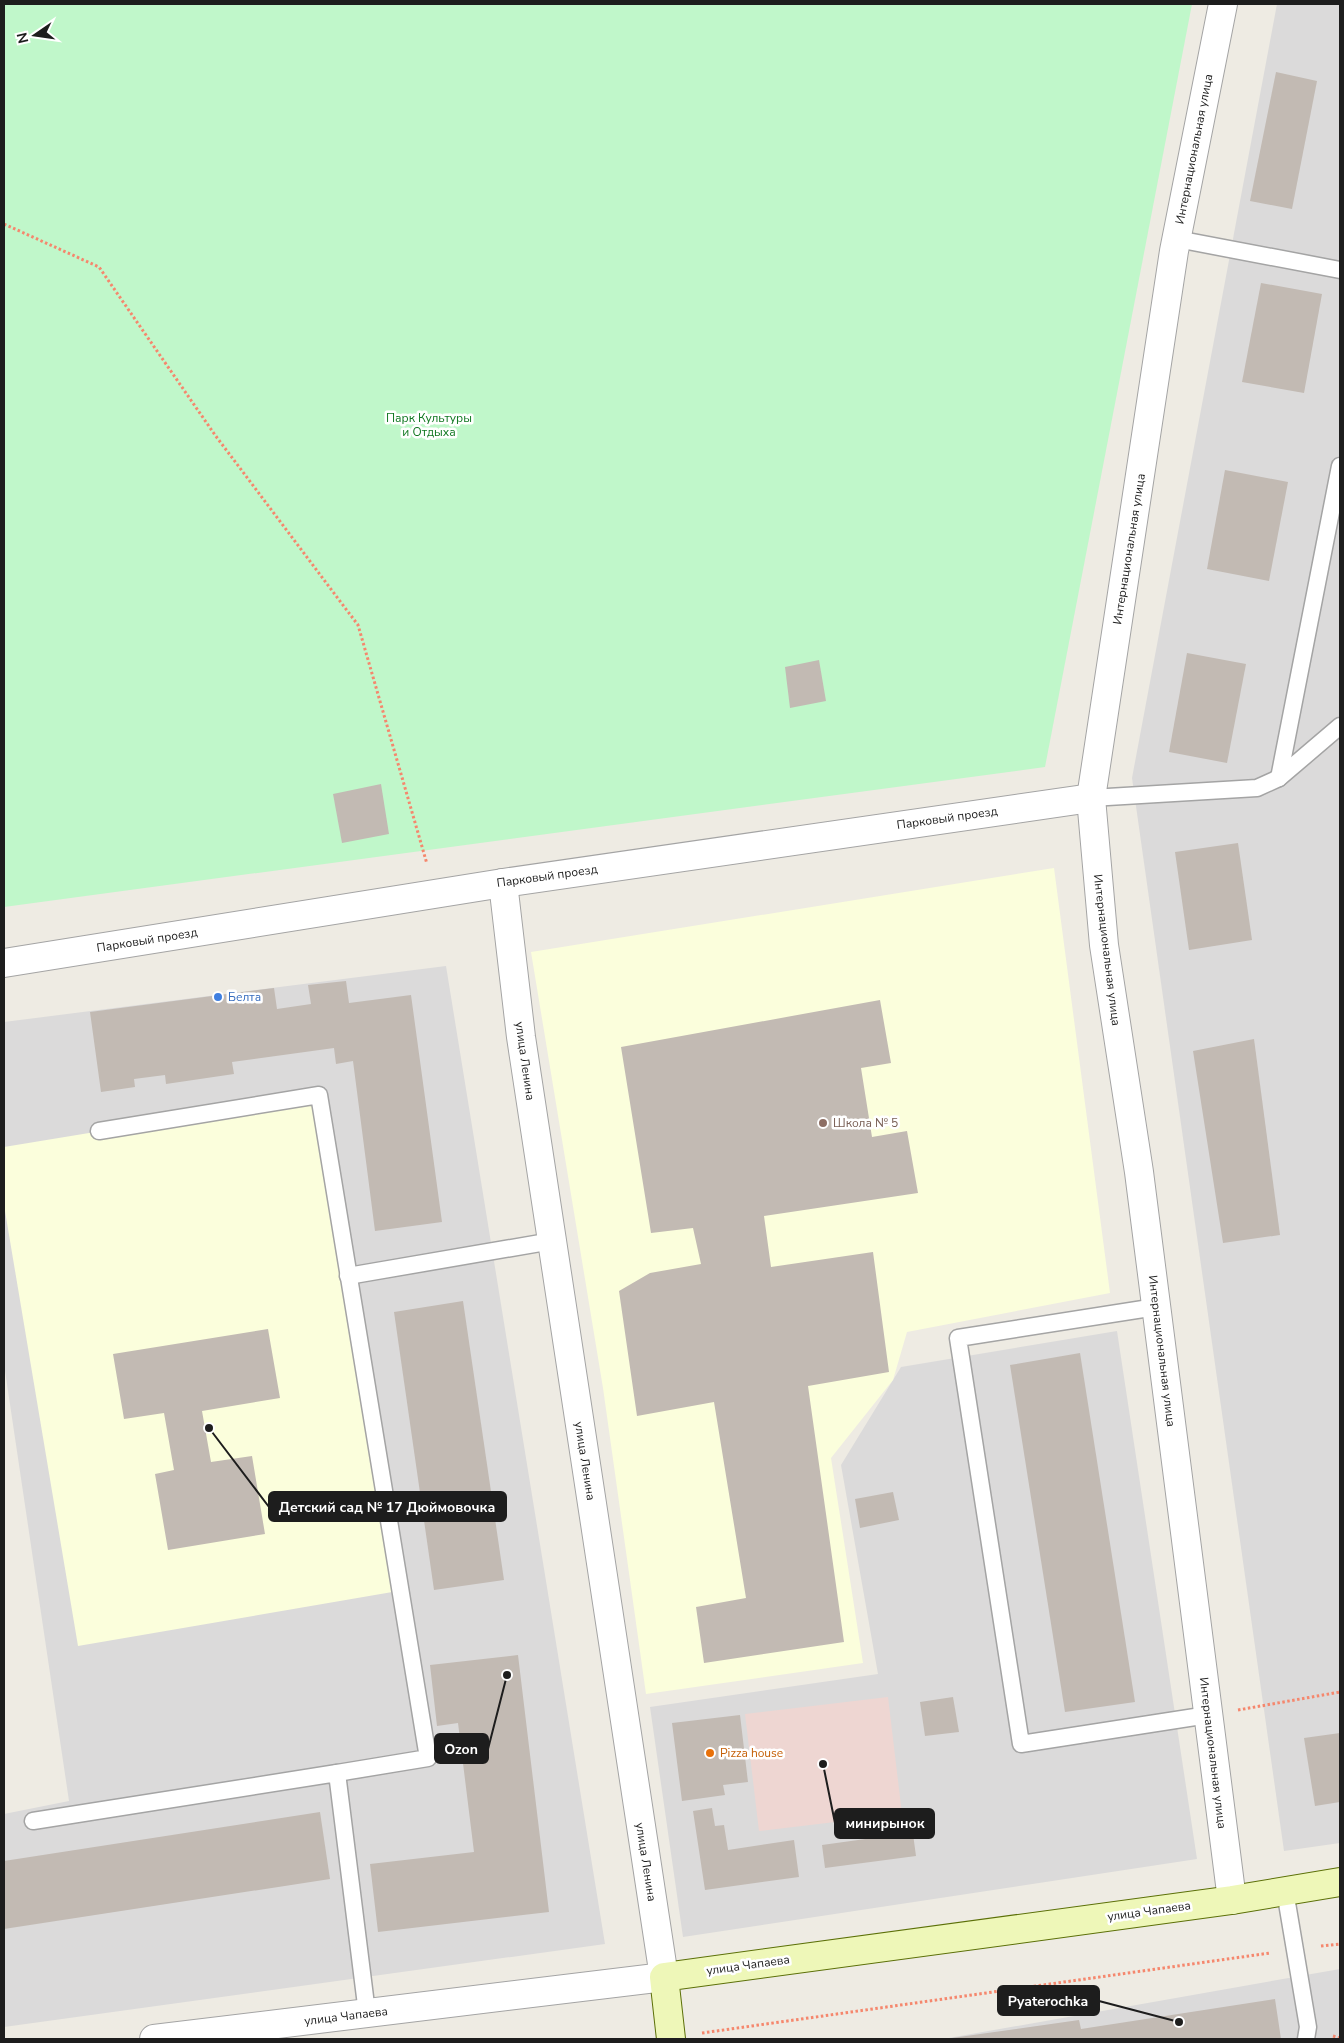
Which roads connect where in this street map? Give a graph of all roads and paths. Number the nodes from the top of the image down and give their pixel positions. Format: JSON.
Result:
{"nodes":[{"id":1,"x":1223,"y":4,"type":"edge"},
{"id":2,"x":4,"y":224,"type":"edge"},
{"id":3,"x":1177,"y":239,"type":"junction"},
{"id":4,"x":1340,"y":270,"type":"edge"},
{"id":5,"x":1340,"y":466,"type":"edge"},
{"id":6,"x":1340,"y":726,"type":"edge"},
{"id":7,"x":1279,"y":778,"type":"junction"},
{"id":8,"x":1091,"y":798,"type":"junction"},
{"id":9,"x":503,"y":882,"type":"junction"},
{"id":10,"x":436,"y":893,"type":"junction"},
{"id":11,"x":4,"y":963,"type":"edge"},
{"id":12,"x":99,"y":1131,"type":"dead end"},
{"id":13,"x":552,"y":1242,"type":"junction"},
{"id":14,"x":348,"y":1276,"type":"junction"},
{"id":15,"x":1156,"y":1308,"type":"junction"},
{"id":16,"x":1340,"y":1692,"type":"edge"},
{"id":17,"x":1208,"y":1715,"type":"junction"},
{"id":18,"x":337,"y":1773,"type":"junction"},
{"id":19,"x":33,"y":1821,"type":"dead end"},
{"id":20,"x":1340,"y":1882,"type":"edge"},
{"id":21,"x":1285,"y":1892,"type":"junction"},
{"id":22,"x":1232,"y":1900,"type":"junction"},
{"id":23,"x":1340,"y":1944,"type":"edge"},
{"id":24,"x":1294,"y":1949,"type":"junction"},
{"id":25,"x":664,"y":1976,"type":"junction"},
{"id":26,"x":367,"y":2013,"type":"junction"},
{"id":27,"x":671,"y":2038,"type":"edge"},
{"id":28,"x":154,"y":2039,"type":"edge"},
{"id":29,"x":1306,"y":2039,"type":"edge"}],
"edges":[{"from":1,"to":3,"type":"street","name":"Интернациональная улица"},
{"from":2,"to":10,"type":"path"},
{"from":3,"to":4,"type":"lane"},
{"from":3,"to":8,"type":"street","name":"Интернациональная улица"},
{"from":5,"to":7,"type":"lane"},
{"from":6,"to":7,"type":"lane"},
{"from":7,"to":8,"type":"lane"},
{"from":8,"to":9,"type":"street","name":"Парковый проезд"},
{"from":8,"to":15,"type":"street","name":"Интернациональная улица"},
{"from":9,"to":10,"type":"street","name":"Парковый проезд"},
{"from":9,"to":13,"type":"street","name":"улица Ленина"},
{"from":10,"to":11,"type":"street","name":"Парковый проезд"},
{"from":12,"to":14,"type":"lane"},
{"from":13,"to":14,"type":"lane"},
{"from":13,"to":25,"type":"street","name":"улица Ленина"},
{"from":14,"to":18,"type":"lane"},
{"from":15,"to":17,"type":"street","name":"Интернациональная улица"},
{"from":15,"to":17,"type":"lane"},
{"from":16,"to":17,"type":"path"},
{"from":17,"to":22,"type":"street","name":"Интернациональная улица"},
{"from":18,"to":19,"type":"lane"},
{"from":18,"to":26,"type":"lane"},
{"from":20,"to":21,"type":"main road","name":"улица Чапаева"},
{"from":21,"to":22,"type":"main road","name":"улица Чапаева"},
{"from":21,"to":24,"type":"lane"},
{"from":22,"to":25,"type":"main road","name":"улица Чапаева"},
{"from":23,"to":24,"type":"path"},
{"from":24,"to":27,"type":"path"},
{"from":24,"to":29,"type":"lane"},
{"from":25,"to":26,"type":"street","name":"улица Чапаева"},
{"from":25,"to":27,"type":"main road","name":"улица Ленина"},
{"from":26,"to":28,"type":"street","name":"улица Чапаева"}]}
